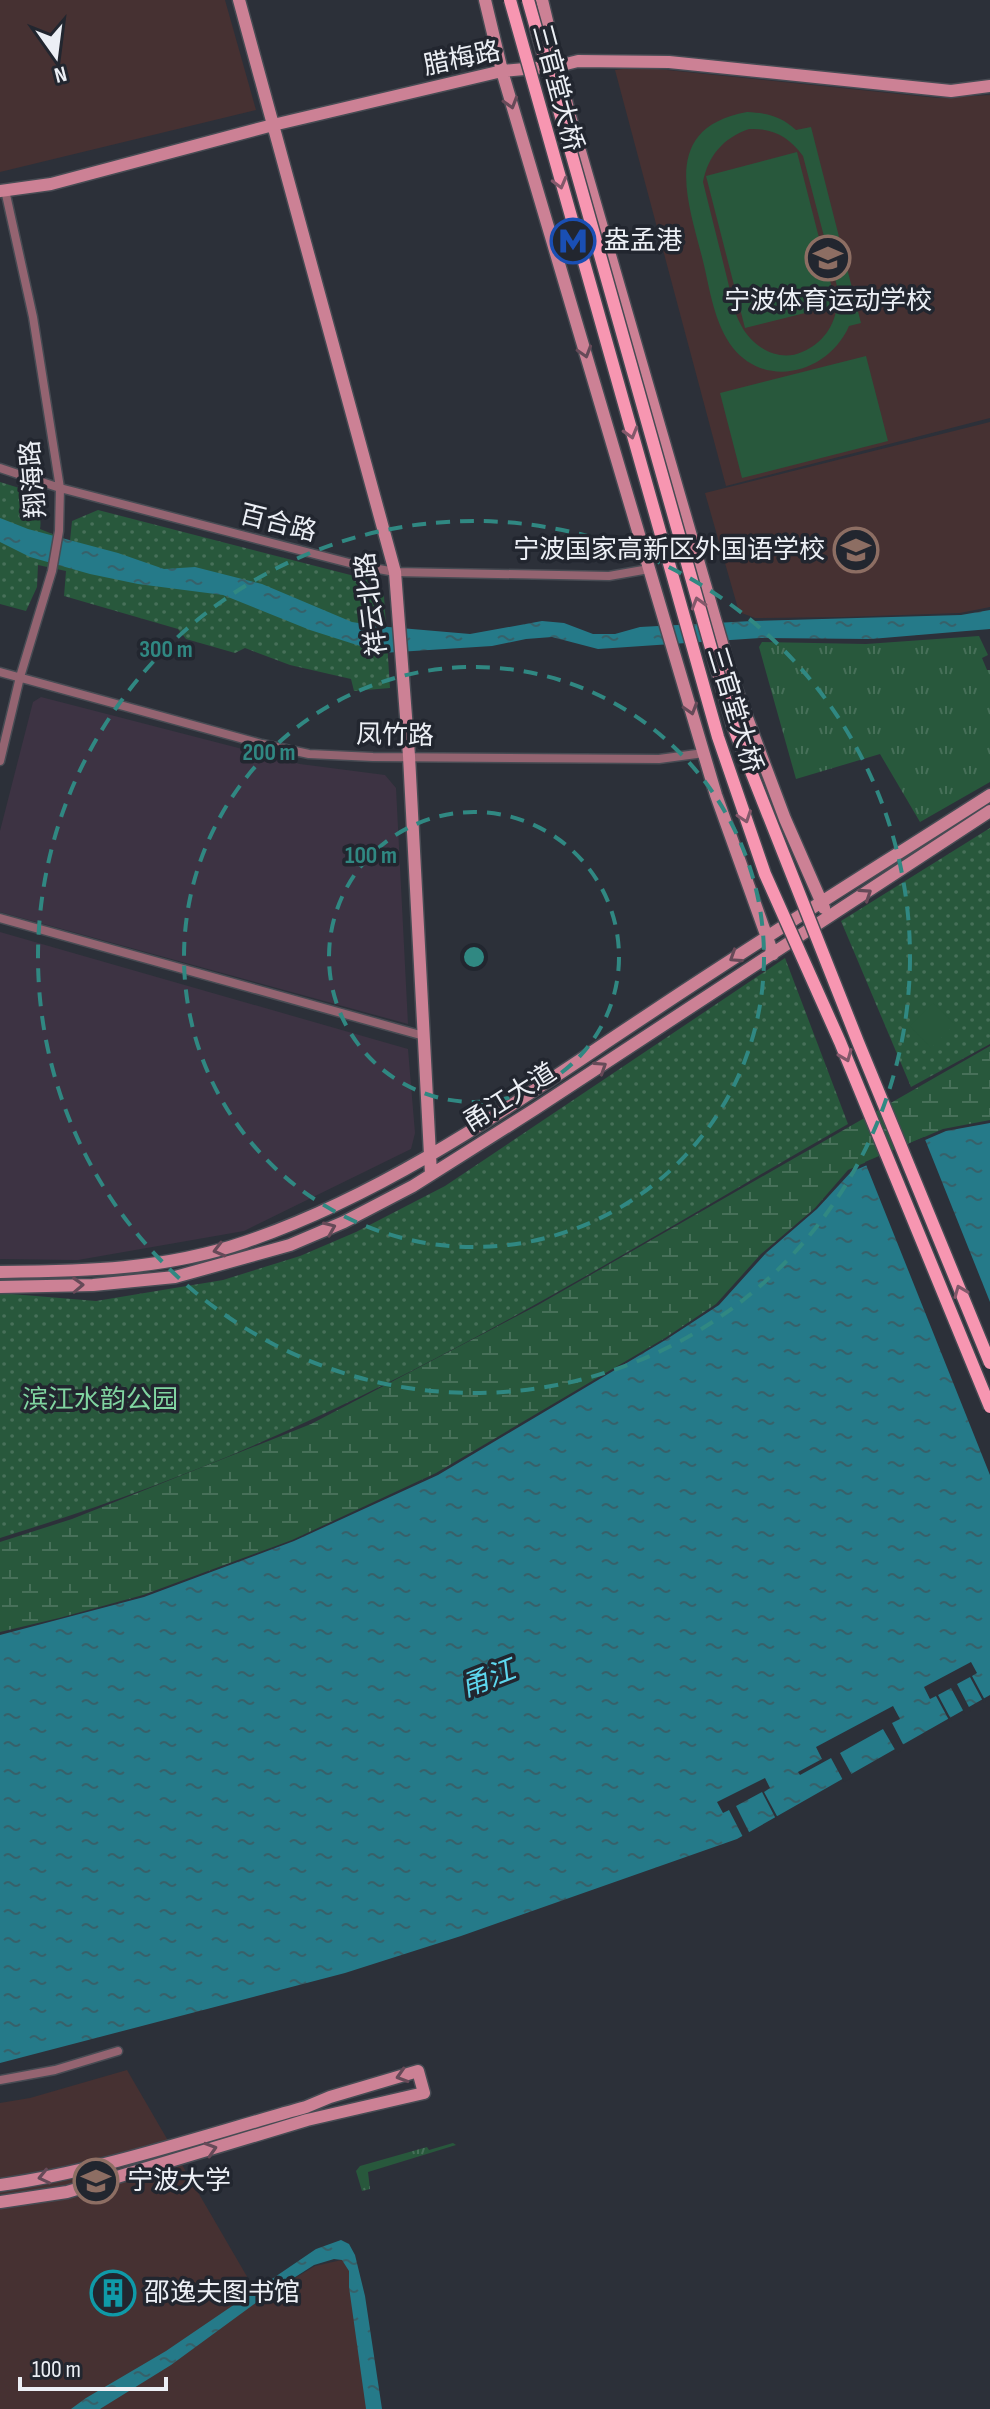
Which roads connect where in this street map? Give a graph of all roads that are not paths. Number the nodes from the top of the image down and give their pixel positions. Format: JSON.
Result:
{"nodes":[{"id":1,"x":239,"y":0,"type":"edge"},
{"id":2,"x":485,"y":0,"type":"edge"},
{"id":3,"x":510,"y":0,"type":"edge"},
{"id":4,"x":528,"y":0,"type":"edge"},
{"id":5,"x":542,"y":0,"type":"edge"},
{"id":6,"x":558,"y":66,"type":"junction"},
{"id":7,"x":502,"y":71,"type":"junction"},
{"id":8,"x":990,"y":86,"type":"edge"},
{"id":9,"x":273,"y":125,"type":"junction"},
{"id":10,"x":2,"y":190,"type":"edge"},
{"id":11,"x":0,"y":468,"type":"edge"},
{"id":12,"x":60,"y":488,"type":"junction"},
{"id":13,"x":649,"y":569,"type":"junction"},
{"id":14,"x":395,"y":572,"type":"junction"},
{"id":15,"x":0,"y":672,"type":"edge"},
{"id":16,"x":20,"y":677,"type":"junction"},
{"id":17,"x":704,"y":753,"type":"junction"},
{"id":18,"x":409,"y":756,"type":"junction"},
{"id":19,"x":0,"y":761,"type":"edge"},
{"id":20,"x":990,"y":795,"type":"edge"},
{"id":21,"x":990,"y":811,"type":"edge"},
{"id":22,"x":821,"y":903,"type":"junction"},
{"id":23,"x":830,"y":917,"type":"junction"},
{"id":24,"x":0,"y":918,"type":"edge"},
{"id":25,"x":766,"y":937,"type":"junction"},
{"id":26,"x":773,"y":954,"type":"junction"},
{"id":27,"x":424,"y":1036,"type":"junction"},
{"id":28,"x":430,"y":1155,"type":"junction"},
{"id":29,"x":431,"y":1174,"type":"junction"},
{"id":30,"x":0,"y":1272,"type":"edge"},
{"id":31,"x":0,"y":1287,"type":"edge"},
{"id":32,"x":990,"y":1363,"type":"edge"},
{"id":33,"x":990,"y":1407,"type":"edge"},
{"id":34,"x":118,"y":2051,"type":"dead end"},
{"id":35,"x":0,"y":2080,"type":"edge"},
{"id":36,"x":0,"y":2185,"type":"edge"},
{"id":37,"x":0,"y":2202,"type":"edge"}],
"edges":[{"from":1,"to":9,"type":"street","name":"祥云北路"},
{"from":2,"to":7,"type":"street"},
{"from":3,"to":33,"type":"main road","name":"三官堂大桥","one_way":true,"bridge":true},
{"from":32,"to":4,"type":"main road","name":"三官堂大桥","one_way":true,"bridge":true},
{"from":5,"to":6,"type":"street"},
{"from":6,"to":7,"type":"street","name":"腊梅路"},
{"from":6,"to":8,"type":"street","name":"腊梅路"},
{"from":6,"to":22,"type":"street"},
{"from":7,"to":9,"type":"street","name":"腊梅路"},
{"from":7,"to":13,"type":"street","one_way":true},
{"from":9,"to":10,"type":"street","name":"腊梅路"},
{"from":9,"to":14,"type":"street","name":"祥云北路"},
{"from":10,"to":12,"type":"street","name":"翔海路"},
{"from":11,"to":12,"type":"street","name":"百合路"},
{"from":12,"to":14,"type":"street","name":"百合路"},
{"from":12,"to":16,"type":"street","name":"翔海路"},
{"from":13,"to":14,"type":"street","name":"百合路"},
{"from":13,"to":17,"type":"street","one_way":true},
{"from":14,"to":18,"type":"street","name":"祥云北路"},
{"from":15,"to":16,"type":"street","name":"凤竹路"},
{"from":16,"to":18,"type":"street","name":"凤竹路"},
{"from":16,"to":19,"type":"street","name":"翔海路"},
{"from":17,"to":18,"type":"street","name":"凤竹路"},
{"from":17,"to":25,"type":"street"},
{"from":18,"to":27,"type":"street","name":"祥云北路"},
{"from":20,"to":22,"type":"street","name":"甬江大道"},
{"from":23,"to":21,"type":"street","name":"甬江大道","one_way":true},
{"from":22,"to":23,"type":"street"},
{"from":22,"to":25,"type":"street","name":"甬江大道"},
{"from":23,"to":26,"type":"street","name":"甬江大道"},
{"from":24,"to":27,"type":"street"},
{"from":25,"to":26,"type":"street"},
{"from":25,"to":28,"type":"street","name":"甬江大道","one_way":true},
{"from":29,"to":26,"type":"street","name":"甬江大道","one_way":true},
{"from":27,"to":28,"type":"street","name":"祥云北路"},
{"from":28,"to":29,"type":"street","name":"祥云北路"},
{"from":28,"to":30,"type":"street","name":"甬江大道","one_way":true},
{"from":31,"to":29,"type":"street","name":"甬江大道","one_way":true},
{"from":34,"to":35,"type":"street"},
{"from":37,"to":36,"type":"street","one_way":true}]}
